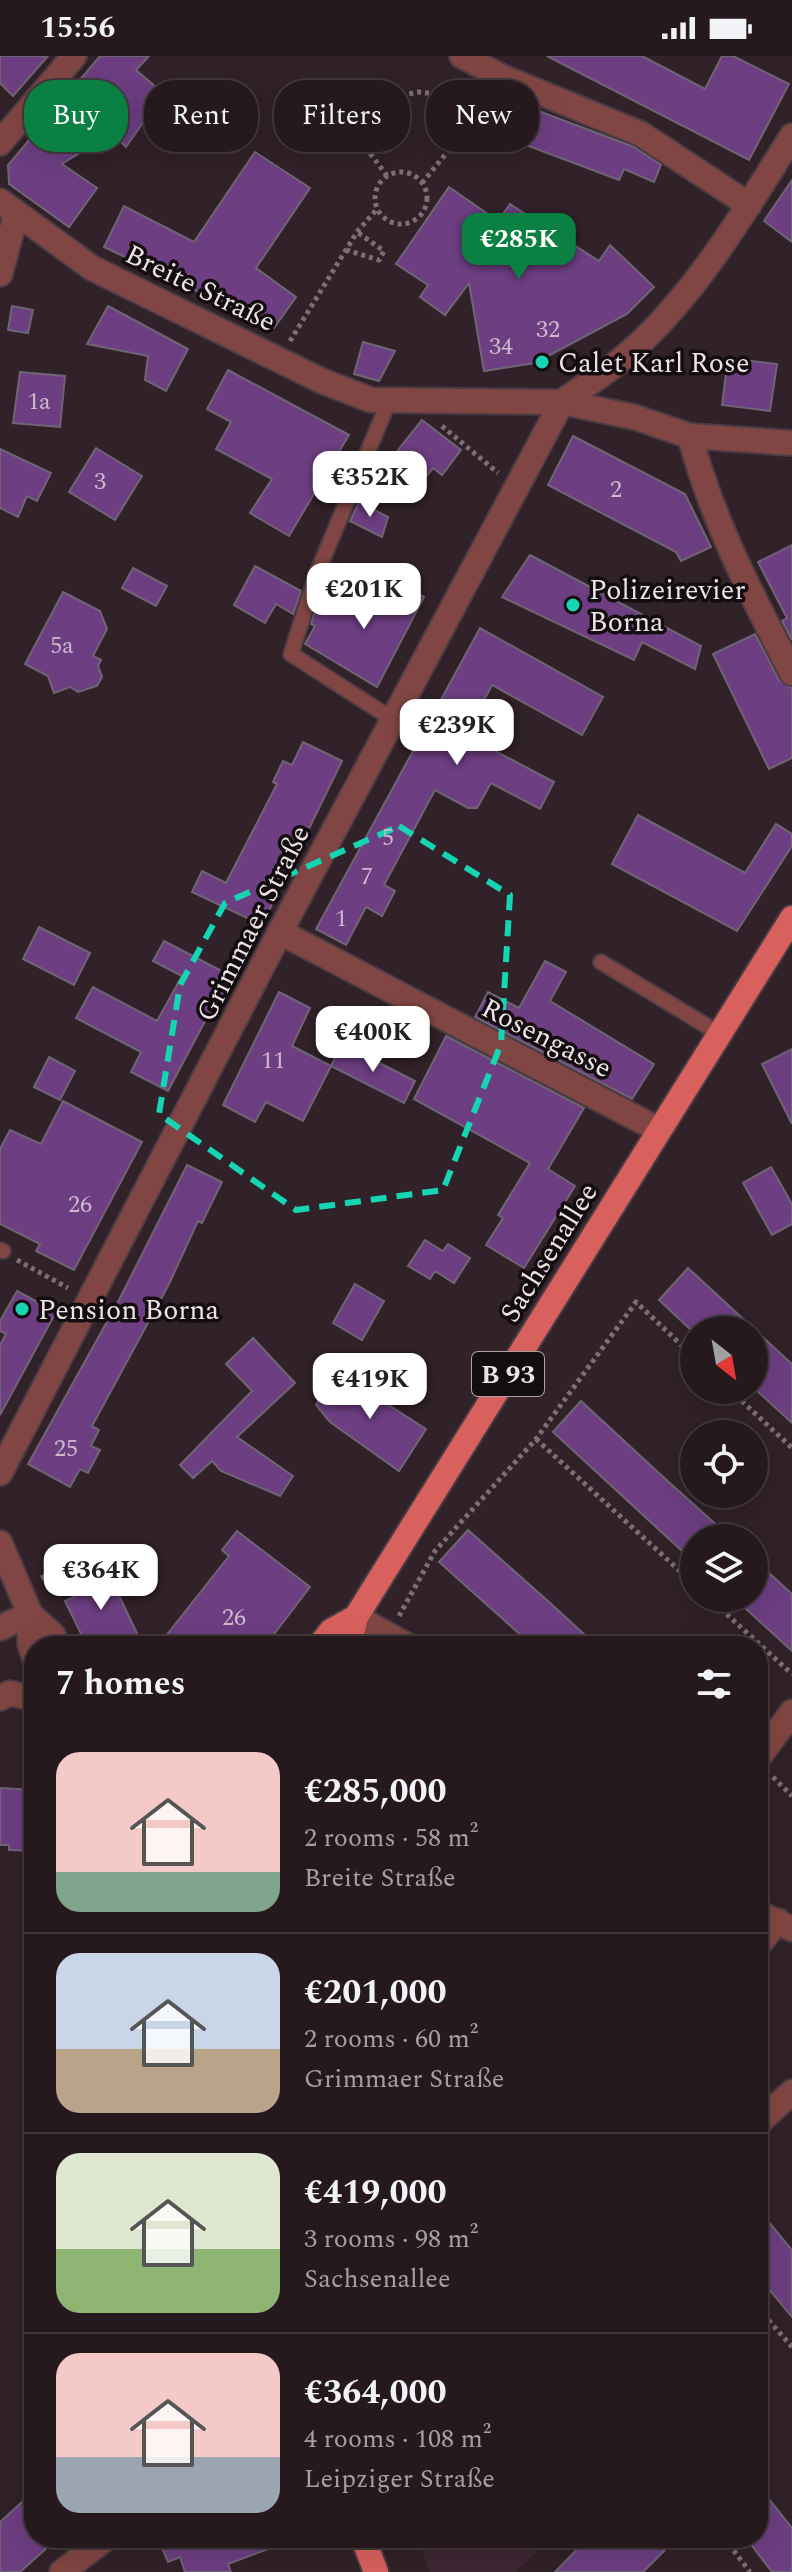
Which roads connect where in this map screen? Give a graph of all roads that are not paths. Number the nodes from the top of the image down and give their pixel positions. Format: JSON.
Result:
{"nodes":[{"id":1,"x":74,"y":56,"type":"edge"},
{"id":2,"x":462,"y":56,"type":"edge"},
{"id":3,"x":507,"y":66,"type":"edge"},
{"id":4,"x":792,"y":136,"type":"edge"},
{"id":5,"x":0,"y":143,"type":"edge"},
{"id":6,"x":749,"y":205,"type":"junction"},
{"id":7,"x":8,"y":208,"type":"edge"},
{"id":8,"x":0,"y":274,"type":"edge"},
{"id":9,"x":401,"y":401,"type":"junction"},
{"id":10,"x":562,"y":402,"type":"junction"},
{"id":11,"x":690,"y":436,"type":"junction"},
{"id":12,"x":792,"y":443,"type":"edge"},
{"id":13,"x":792,"y":673,"type":"edge"},
{"id":14,"x":392,"y":719,"type":"junction"},
{"id":15,"x":792,"y":918,"type":"edge"},
{"id":16,"x":280,"y":932,"type":"junction"},
{"id":17,"x":601,"y":962,"type":"dead end"},
{"id":18,"x":720,"y":1034,"type":"junction"},
{"id":19,"x":659,"y":1130,"type":"junction"},
{"id":20,"x":0,"y":1473,"type":"edge"},
{"id":21,"x":0,"y":1543,"type":"edge"},
{"id":22,"x":30,"y":1614,"type":"junction"},
{"id":23,"x":356,"y":1617,"type":"junction"},
{"id":24,"x":0,"y":1628,"type":"edge"},
{"id":25,"x":30,"y":1636,"type":"edge"},
{"id":26,"x":53,"y":1636,"type":"edge"},
{"id":27,"x":327,"y":1636,"type":"edge"},
{"id":28,"x":351,"y":1636,"type":"edge"},
{"id":29,"x":391,"y":1636,"type":"edge"},
{"id":30,"x":24,"y":1696,"type":"edge"},
{"id":31,"x":0,"y":1698,"type":"edge"},
{"id":32,"x":792,"y":1712,"type":"edge"},
{"id":33,"x":768,"y":1744,"type":"edge"},
{"id":34,"x":792,"y":2092,"type":"edge"},
{"id":35,"x":768,"y":2114,"type":"edge"},
{"id":36,"x":93,"y":2548,"type":"edge"},
{"id":37,"x":367,"y":2548,"type":"edge"},
{"id":38,"x":62,"y":2572,"type":"edge"},
{"id":39,"x":376,"y":2572,"type":"edge"}],
"edges":[{"from":1,"to":5,"type":"street"},
{"from":2,"to":3,"type":"street"},
{"from":3,"to":6,"type":"street"},
{"from":4,"to":6,"type":"street"},
{"from":6,"to":10,"type":"street"},
{"from":7,"to":8,"type":"street"},
{"from":7,"to":9,"type":"street","name":"Breite Straße"},
{"from":9,"to":10,"type":"street","name":"Breite Straße"},
{"from":9,"to":14,"type":"lane"},
{"from":10,"to":11,"type":"street","name":"Breite Straße"},
{"from":10,"to":14,"type":"street","name":"Grimmaer Straße"},
{"from":11,"to":12,"type":"street","name":"Breite Straße"},
{"from":11,"to":13,"type":"street"},
{"from":14,"to":16,"type":"street","name":"Grimmaer Straße"},
{"from":15,"to":18,"type":"main road","name":"Sachsenallee","number":"B 93"},
{"from":16,"to":19,"type":"street","name":"Rosengasse"},
{"from":16,"to":20,"type":"street","name":"Grimmaer Straße"},
{"from":17,"to":18,"type":"lane"},
{"from":18,"to":19,"type":"main road","name":"Sachsenallee","number":"B 93"},
{"from":19,"to":23,"type":"main road","name":"Sachsenallee","number":"B 93"},
{"from":21,"to":22,"type":"street"},
{"from":22,"to":24,"type":"street"},
{"from":22,"to":25,"type":"street"},
{"from":22,"to":26,"type":"street"},
{"from":23,"to":27,"type":"main road","name":"Sachsenallee","number":"B 93"},
{"from":23,"to":28,"type":"main road","name":"Sachsenallee","number":"B 93"},
{"from":23,"to":29,"type":"street"},
{"from":30,"to":31,"type":"street"},
{"from":32,"to":33,"type":"street"},
{"from":34,"to":35,"type":"street"},
{"from":36,"to":38,"type":"street"},
{"from":37,"to":39,"type":"main road"}]}
